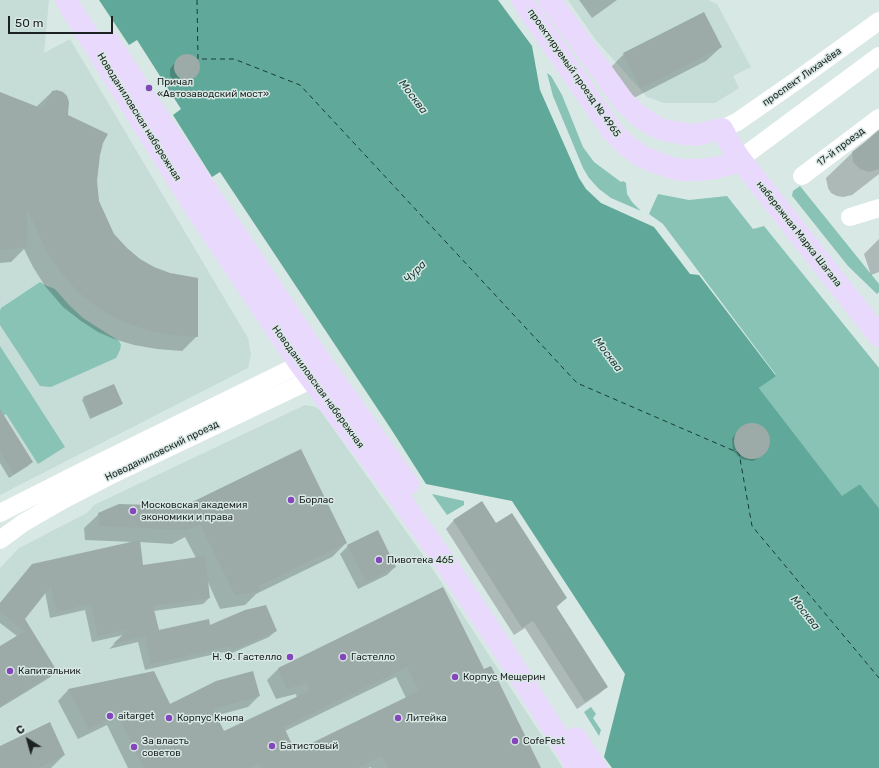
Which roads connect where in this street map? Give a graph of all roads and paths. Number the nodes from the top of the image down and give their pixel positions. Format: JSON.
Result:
{"nodes":[{"id":1,"x":66,"y":0,"type":"edge"},
{"id":2,"x":84,"y":0,"type":"edge"},
{"id":3,"x":522,"y":0,"type":"edge"},
{"id":4,"x":550,"y":0,"type":"edge"},
{"id":5,"x":879,"y":21,"type":"edge"},
{"id":6,"x":879,"y":56,"type":"edge"},
{"id":7,"x":879,"y":118,"type":"edge"},
{"id":8,"x":722,"y":129,"type":"junction"},
{"id":9,"x":740,"y":159,"type":"junction"},
{"id":10,"x":802,"y":176,"type":"dead end"},
{"id":11,"x":879,"y":208,"type":"edge"},
{"id":12,"x":850,"y":217,"type":"dead end"},
{"id":13,"x":879,"y":336,"type":"edge"},
{"id":14,"x":314,"y":368,"type":"junction"},
{"id":15,"x":0,"y":514,"type":"edge"},
{"id":16,"x":0,"y":540,"type":"edge"},
{"id":17,"x":578,"y":768,"type":"edge"},
{"id":18,"x":596,"y":768,"type":"edge"}],
"edges":[{"from":1,"to":14,"type":"main road","name":"Новоданиловская набережная"},
{"from":2,"to":14,"type":"main road","name":"Новоданиловская набережная"},
{"from":3,"to":9,"type":"main road","name":"проектируемый проезд № 4965"},
{"from":4,"to":8,"type":"main road"},
{"from":5,"to":8,"type":"street","name":"проспект Лихачёва"},
{"from":6,"to":9,"type":"street"},
{"from":7,"to":10,"type":"street","name":"17-й проезд"},
{"from":8,"to":9,"type":"main road","name":"набережная Марка Шагала"},
{"from":9,"to":13,"type":"main road","name":"набережная Марка Шагала"},
{"from":11,"to":12,"type":"street"},
{"from":14,"to":15,"type":"street","name":"Новоданиловский проезд"},
{"from":14,"to":16,"type":"street","name":"Новоданиловский проезд"},
{"from":14,"to":17,"type":"main road","name":"Новоданиловская набережная"},
{"from":14,"to":18,"type":"main road","name":"Новоданиловская набережная"}]}
